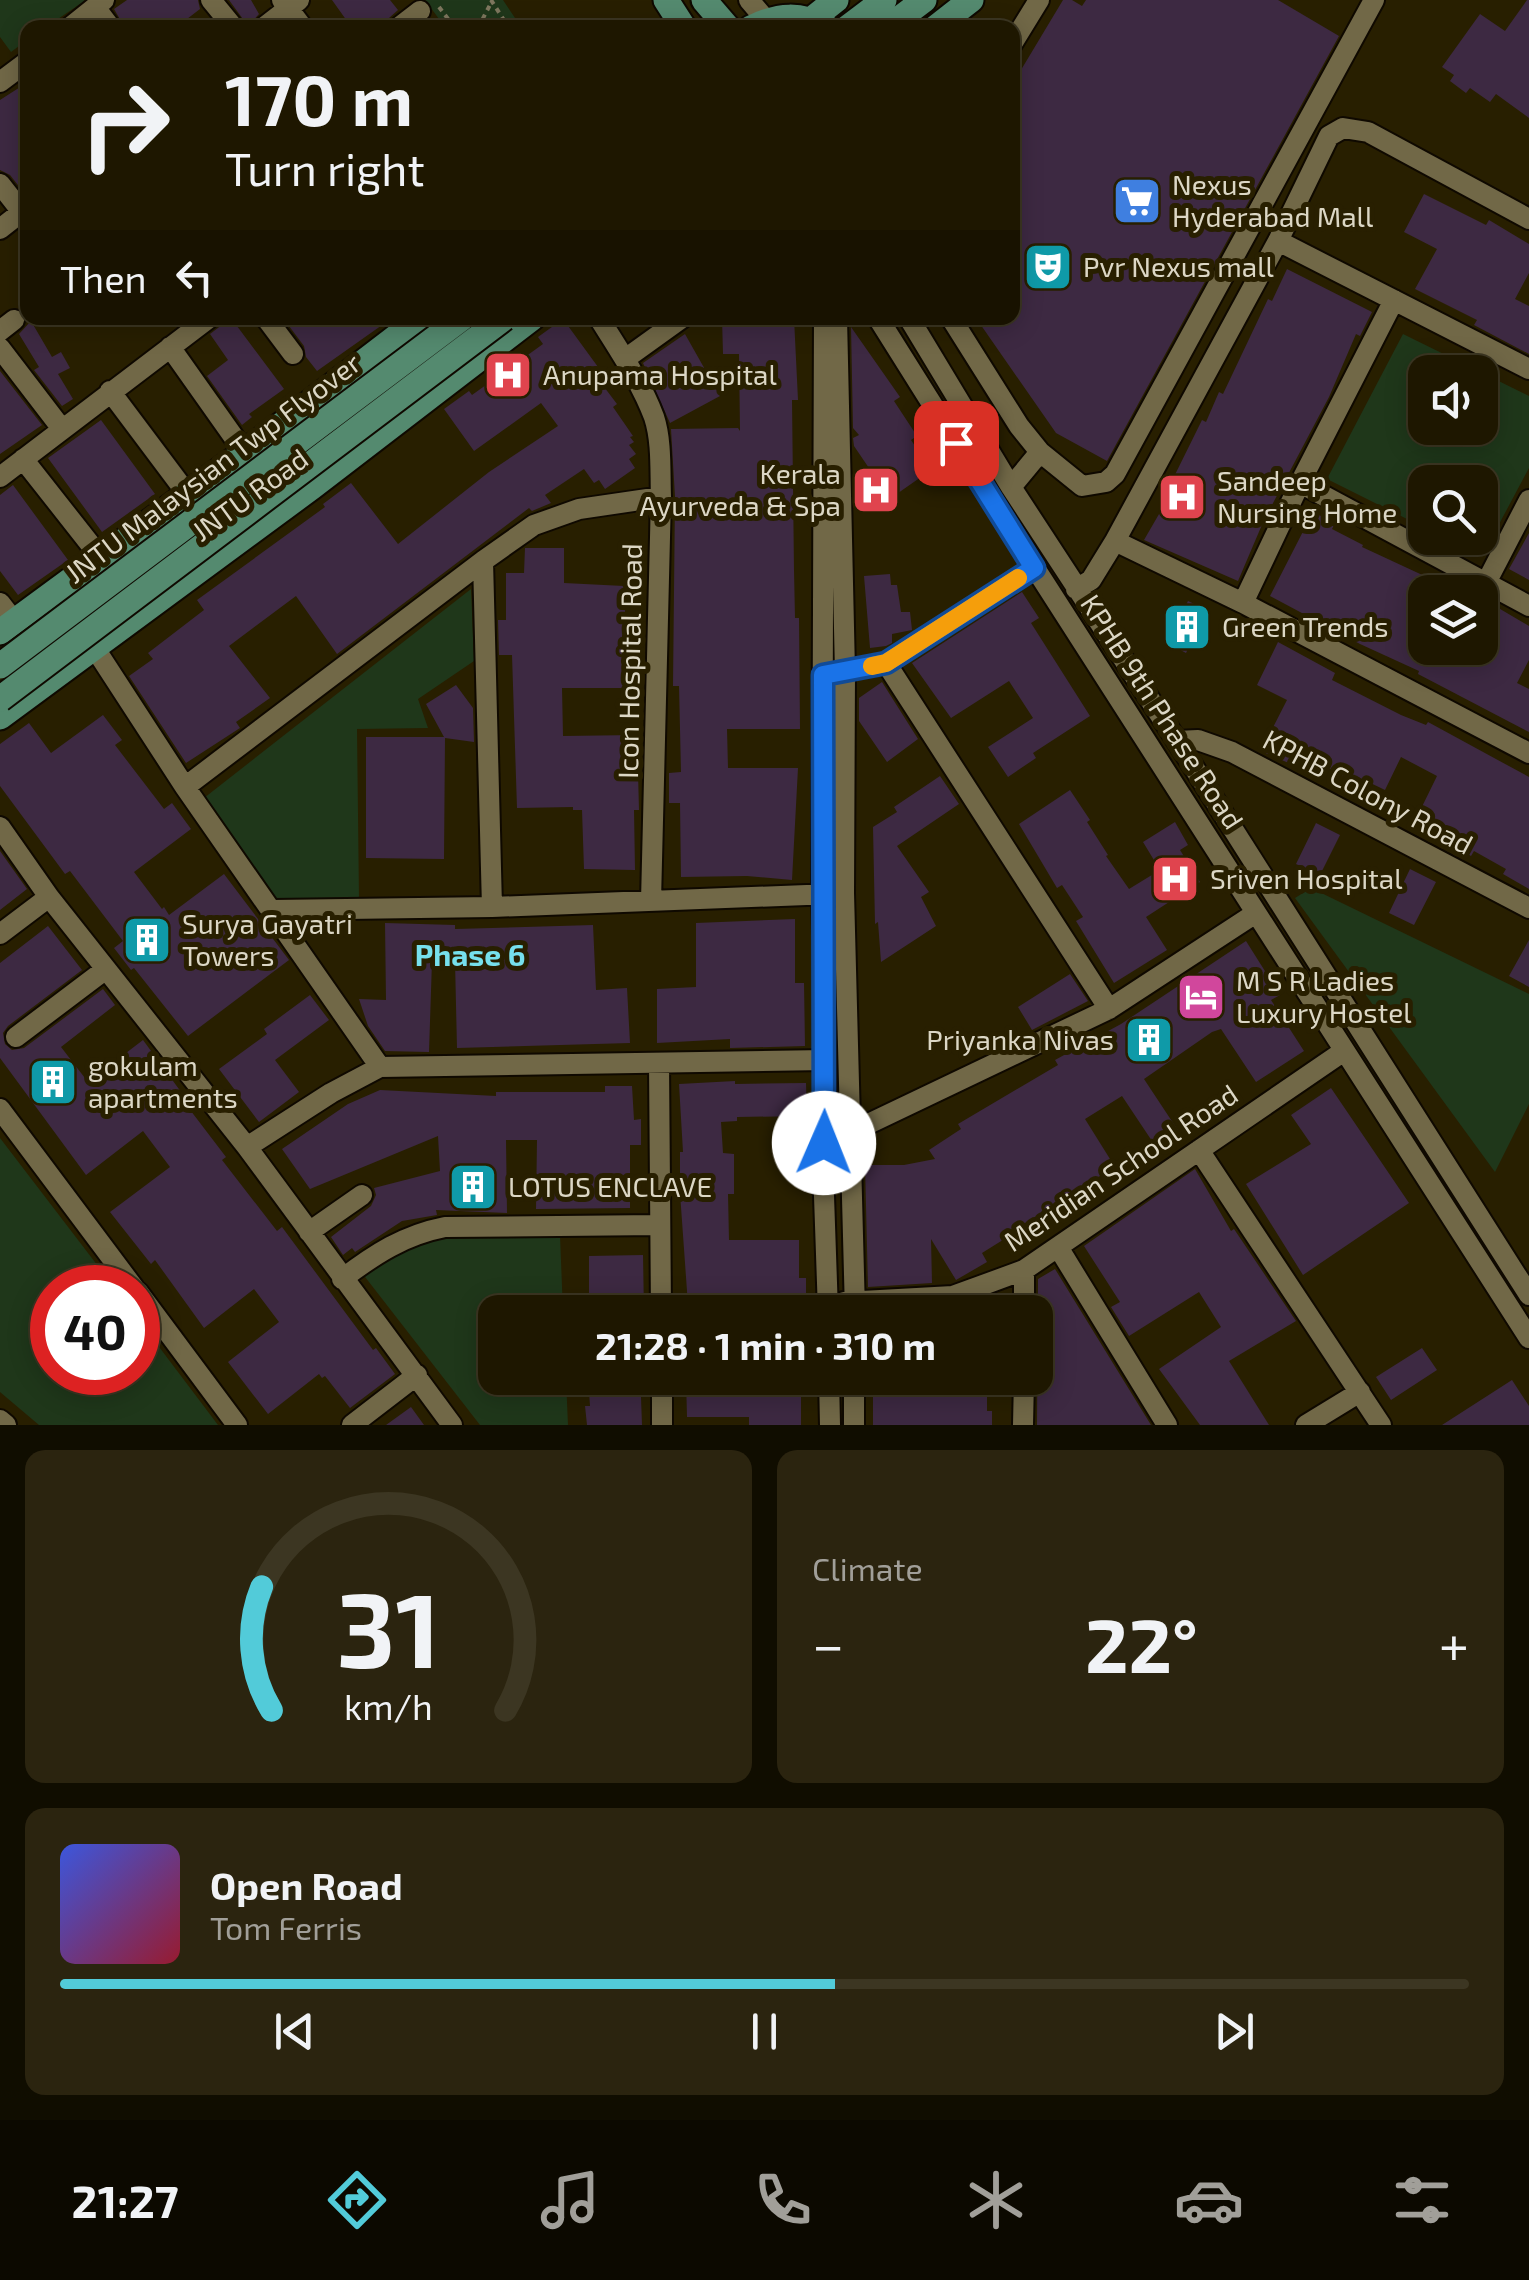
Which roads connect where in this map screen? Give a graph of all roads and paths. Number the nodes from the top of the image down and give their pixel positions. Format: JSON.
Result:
{"nodes":[{"id":1,"x":211,"y":0,"type":"edge"},
{"id":2,"x":704,"y":0,"type":"edge"},
{"id":3,"x":836,"y":0,"type":"edge"},
{"id":4,"x":884,"y":0,"type":"edge"},
{"id":5,"x":924,"y":0,"type":"edge"},
{"id":6,"x":971,"y":0,"type":"edge"},
{"id":7,"x":1039,"y":0,"type":"edge"},
{"id":8,"x":1374,"y":0,"type":"edge"},
{"id":9,"x":290,"y":3,"type":"edge"},
{"id":10,"x":100,"y":4,"type":"edge"},
{"id":11,"x":755,"y":16,"type":"edge"},
{"id":12,"x":812,"y":16,"type":"edge"},
{"id":13,"x":80,"y":20,"type":"edge"},
{"id":14,"x":227,"y":20,"type":"edge"},
{"id":15,"x":272,"y":20,"type":"edge"},
{"id":16,"x":721,"y":20,"type":"edge"},
{"id":17,"x":858,"y":20,"type":"edge"},
{"id":18,"x":898,"y":20,"type":"edge"},
{"id":19,"x":945,"y":20,"type":"edge"},
{"id":20,"x":1020,"y":31,"type":"edge"},
{"id":21,"x":0,"y":184,"type":"edge"},
{"id":22,"x":20,"y":205,"type":"edge"},
{"id":23,"x":1529,"y":219,"type":"edge"},
{"id":24,"x":1278,"y":241,"type":"junction"},
{"id":25,"x":1394,"y":300,"type":"junction"},
{"id":26,"x":199,"y":325,"type":"edge"},
{"id":27,"x":271,"y":325,"type":"edge"},
{"id":28,"x":406,"y":325,"type":"edge"},
{"id":29,"x":453,"y":325,"type":"edge"},
{"id":30,"x":495,"y":325,"type":"edge"},
{"id":31,"x":523,"y":325,"type":"edge"},
{"id":32,"x":603,"y":325,"type":"edge"},
{"id":33,"x":672,"y":325,"type":"edge"},
{"id":34,"x":824,"y":325,"type":"edge"},
{"id":35,"x":837,"y":325,"type":"edge"},
{"id":36,"x":882,"y":325,"type":"edge"},
{"id":37,"x":915,"y":325,"type":"edge"},
{"id":38,"x":955,"y":325,"type":"edge"},
{"id":39,"x":170,"y":346,"type":"junction"},
{"id":40,"x":0,"y":348,"type":"edge"},
{"id":41,"x":293,"y":354,"type":"dead end"},
{"id":42,"x":625,"y":359,"type":"junction"},
{"id":43,"x":1529,"y":369,"type":"edge"},
{"id":44,"x":110,"y":390,"type":"junction"},
{"id":45,"x":62,"y":429,"type":"junction"},
{"id":46,"x":272,"y":432,"type":"junction"},
{"id":47,"x":245,"y":452,"type":"junction"},
{"id":48,"x":1040,"y":452,"type":"junction"},
{"id":49,"x":23,"y":459,"type":"junction"},
{"id":50,"x":0,"y":477,"type":"edge"},
{"id":51,"x":1300,"y":484,"type":"junction"},
{"id":52,"x":312,"y":487,"type":"junction"},
{"id":53,"x":1011,"y":487,"type":"junction"},
{"id":54,"x":188,"y":495,"type":"junction"},
{"id":55,"x":661,"y":497,"type":"junction"},
{"id":56,"x":1529,"y":500,"type":"edge"},
{"id":57,"x":1115,"y":540,"type":"junction"},
{"id":58,"x":102,"y":558,"type":"junction"},
{"id":59,"x":483,"y":561,"type":"junction"},
{"id":60,"x":1034,"y":568,"type":"junction"},
{"id":61,"x":1471,"y":575,"type":"edge"},
{"id":62,"x":1490,"y":575,"type":"edge"},
{"id":63,"x":1076,"y":589,"type":"junction"},
{"id":64,"x":1498,"y":589,"type":"edge"},
{"id":65,"x":1244,"y":603,"type":"junction"},
{"id":66,"x":1529,"y":606,"type":"edge"},
{"id":67,"x":5,"y":619,"type":"edge"},
{"id":68,"x":94,"y":646,"type":"junction"},
{"id":69,"x":886,"y":663,"type":"junction"},
{"id":70,"x":0,"y":666,"type":"edge"},
{"id":71,"x":845,"y":672,"type":"junction"},
{"id":72,"x":823,"y":675,"type":"junction"},
{"id":73,"x":0,"y":699,"type":"edge"},
{"id":74,"x":0,"y":716,"type":"edge"},
{"id":75,"x":1177,"y":741,"type":"junction"},
{"id":76,"x":1529,"y":753,"type":"edge"},
{"id":77,"x":185,"y":787,"type":"junction"},
{"id":78,"x":0,"y":827,"type":"edge"},
{"id":79,"x":844,"y":892,"type":"junction"},
{"id":80,"x":822,"y":894,"type":"junction"},
{"id":81,"x":50,"y":897,"type":"junction"},
{"id":82,"x":651,"y":901,"type":"junction"},
{"id":83,"x":492,"y":907,"type":"junction"},
{"id":84,"x":1529,"y":908,"type":"edge"},
{"id":85,"x":273,"y":910,"type":"junction"},
{"id":86,"x":1256,"y":914,"type":"junction"},
{"id":87,"x":0,"y":934,"type":"edge"},
{"id":88,"x":106,"y":969,"type":"junction"},
{"id":89,"x":1110,"y":1009,"type":"junction"},
{"id":90,"x":16,"y":1037,"type":"dead end"},
{"id":91,"x":1344,"y":1051,"type":"junction"},
{"id":92,"x":826,"y":1060,"type":"junction"},
{"id":93,"x":659,"y":1064,"type":"junction"},
{"id":94,"x":380,"y":1067,"type":"junction"},
{"id":95,"x":0,"y":1109,"type":"edge"},
{"id":96,"x":852,"y":1134,"type":"junction"},
{"id":97,"x":824,"y":1143,"type":"junction"},
{"id":98,"x":247,"y":1148,"type":"junction"},
{"id":99,"x":1199,"y":1150,"type":"junction"},
{"id":100,"x":362,"y":1194,"type":"dead end"},
{"id":101,"x":660,"y":1225,"type":"junction"},
{"id":102,"x":308,"y":1232,"type":"junction"},
{"id":103,"x":1058,"y":1247,"type":"junction"},
{"id":104,"x":117,"y":1265,"type":"edge"},
{"id":105,"x":1522,"y":1267,"type":"edge"},
{"id":106,"x":1024,"y":1270,"type":"junction"},
{"id":107,"x":342,"y":1278,"type":"junction"},
{"id":108,"x":1496,"y":1286,"type":"junction"},
{"id":109,"x":661,"y":1295,"type":"edge"},
{"id":110,"x":828,"y":1295,"type":"edge"},
{"id":111,"x":855,"y":1295,"type":"edge"},
{"id":112,"x":956,"y":1295,"type":"edge"},
{"id":113,"x":1024,"y":1295,"type":"edge"},
{"id":114,"x":1529,"y":1295,"type":"edge"},
{"id":115,"x":160,"y":1322,"type":"edge"},
{"id":116,"x":1529,"y":1338,"type":"edge"},
{"id":117,"x":417,"y":1375,"type":"junction"},
{"id":118,"x":1360,"y":1392,"type":"junction"},
{"id":119,"x":662,"y":1395,"type":"edge"},
{"id":120,"x":829,"y":1395,"type":"edge"},
{"id":121,"x":854,"y":1395,"type":"edge"},
{"id":122,"x":1024,"y":1395,"type":"edge"},
{"id":123,"x":0,"y":1420,"type":"edge"},
{"id":124,"x":6,"y":1425,"type":"edge"},
{"id":125,"x":237,"y":1425,"type":"edge"},
{"id":126,"x":352,"y":1425,"type":"edge"},
{"id":127,"x":452,"y":1425,"type":"edge"},
{"id":128,"x":662,"y":1425,"type":"edge"},
{"id":129,"x":830,"y":1425,"type":"edge"},
{"id":130,"x":854,"y":1425,"type":"edge"},
{"id":131,"x":1024,"y":1425,"type":"edge"},
{"id":132,"x":1167,"y":1425,"type":"edge"},
{"id":133,"x":1306,"y":1425,"type":"edge"},
{"id":134,"x":1381,"y":1425,"type":"edge"}],
"edges":[{"from":1,"to":14,"type":"street"},
{"from":2,"to":16,"type":"main road"},
{"from":3,"to":12,"type":"main road"},
{"from":4,"to":17,"type":"main road"},
{"from":5,"to":18,"type":"main road"},
{"from":6,"to":19,"type":"main road"},
{"from":7,"to":20,"type":"street"},
{"from":8,"to":48,"type":"street"},
{"from":9,"to":15,"type":"street"},
{"from":10,"to":13,"type":"street"},
{"from":11,"to":12,"type":"main road"},
{"from":21,"to":22,"type":"street"},
{"from":23,"to":24,"type":"street"},
{"from":24,"to":25,"type":"street"},
{"from":24,"to":57,"type":"street"},
{"from":25,"to":43,"type":"street"},
{"from":25,"to":51,"type":"street"},
{"from":26,"to":39,"type":"street"},
{"from":27,"to":41,"type":"street"},
{"from":28,"to":46,"type":"main road","name":"JNTU Road"},
{"from":29,"to":70,"type":"main road","name":"JNTU Malaysian Twp Flyover","bridge":true},
{"from":30,"to":73,"type":"main road","name":"JNTU Malaysian Twp Flyover","bridge":true},
{"from":31,"to":52,"type":"main road","name":"JNTU Road"},
{"from":32,"to":42,"type":"street","name":"Icon Hospital Road"},
{"from":33,"to":42,"type":"street"},
{"from":34,"to":72,"type":"street"},
{"from":35,"to":71,"type":"street"},
{"from":36,"to":60,"type":"street","name":"KPHB 9th Phase Road"},
{"from":37,"to":53,"type":"street","name":"KPHB 9th Phase Road"},
{"from":38,"to":48,"type":"street"},
{"from":39,"to":44,"type":"street"},
{"from":39,"to":47,"type":"street"},
{"from":40,"to":45,"type":"street"},
{"from":42,"to":55,"type":"street","name":"Icon Hospital Road"},
{"from":44,"to":45,"type":"street"},
{"from":44,"to":54,"type":"street"},
{"from":45,"to":49,"type":"street"},
{"from":46,"to":47,"type":"main road","name":"JNTU Road"},
{"from":46,"to":52,"type":"main road"},
{"from":47,"to":54,"type":"main road","name":"JNTU Road"},
{"from":48,"to":53,"type":"street"},
{"from":49,"to":50,"type":"street"},
{"from":49,"to":58,"type":"street"},
{"from":51,"to":61,"type":"street"},
{"from":51,"to":65,"type":"street"},
{"from":52,"to":68,"type":"main road","name":"JNTU Road"},
{"from":53,"to":63,"type":"street","name":"KPHB 9th Phase Road"},
{"from":54,"to":58,"type":"main road","name":"JNTU Road"},
{"from":55,"to":59,"type":"street"},
{"from":55,"to":82,"type":"street","name":"Icon Hospital Road"},
{"from":56,"to":62,"type":"street"},
{"from":57,"to":63,"type":"street"},
{"from":57,"to":65,"type":"street"},
{"from":58,"to":67,"type":"main road","name":"JNTU Road"},
{"from":59,"to":77,"type":"street"},
{"from":59,"to":83,"type":"street"},
{"from":60,"to":69,"type":"street"},
{"from":60,"to":86,"type":"street","name":"KPHB 9th Phase Road"},
{"from":63,"to":75,"type":"street","name":"KPHB 9th Phase Road"},
{"from":64,"to":66,"type":"street"},
{"from":65,"to":76,"type":"street"},
{"from":68,"to":74,"type":"main road","name":"JNTU Road"},
{"from":68,"to":77,"type":"street"},
{"from":69,"to":71,"type":"street"},
{"from":69,"to":89,"type":"street"},
{"from":71,"to":72,"type":"street"},
{"from":71,"to":79,"type":"street"},
{"from":72,"to":80,"type":"street"},
{"from":75,"to":84,"type":"street","name":"KPHB Colony Road"},
{"from":75,"to":105,"type":"street","name":"KPHB 9th Phase Road"},
{"from":77,"to":85,"type":"street"},
{"from":78,"to":81,"type":"street"},
{"from":79,"to":80,"type":"street"},
{"from":79,"to":96,"type":"street"},
{"from":80,"to":82,"type":"street"},
{"from":80,"to":92,"type":"street"},
{"from":81,"to":87,"type":"street"},
{"from":81,"to":88,"type":"street"},
{"from":82,"to":83,"type":"street"},
{"from":83,"to":85,"type":"street"},
{"from":85,"to":94,"type":"street"},
{"from":86,"to":89,"type":"street"},
{"from":86,"to":91,"type":"street","name":"KPHB 9th Phase Road"},
{"from":88,"to":90,"type":"street"},
{"from":88,"to":98,"type":"street"},
{"from":89,"to":96,"type":"street"},
{"from":91,"to":99,"type":"street","name":"Meridian School Road"},
{"from":91,"to":108,"type":"street","name":"KPHB 9th Phase Road"},
{"from":92,"to":93,"type":"street"},
{"from":92,"to":97,"type":"street"},
{"from":93,"to":94,"type":"street"},
{"from":93,"to":101,"type":"street"},
{"from":94,"to":98,"type":"street"},
{"from":95,"to":104,"type":"street"},
{"from":96,"to":97,"type":"street"},
{"from":96,"to":111,"type":"street"},
{"from":97,"to":110,"type":"street"},
{"from":98,"to":102,"type":"street"},
{"from":99,"to":103,"type":"street","name":"Meridian School Road"},
{"from":99,"to":118,"type":"street"},
{"from":100,"to":102,"type":"street"},
{"from":101,"to":107,"type":"street"},
{"from":101,"to":109,"type":"street"},
{"from":102,"to":107,"type":"street"},
{"from":103,"to":106,"type":"street","name":"Meridian School Road"},
{"from":103,"to":132,"type":"street"},
{"from":105,"to":108,"type":"street"},
{"from":105,"to":114,"type":"street","name":"KPHB 9th Phase Road"},
{"from":106,"to":112,"type":"street","name":"Meridian School Road"},
{"from":106,"to":113,"type":"street"},
{"from":107,"to":117,"type":"street"},
{"from":108,"to":116,"type":"street","name":"KPHB 9th Phase Road"},
{"from":115,"to":125,"type":"street"},
{"from":117,"to":126,"type":"street"},
{"from":117,"to":127,"type":"street"},
{"from":118,"to":133,"type":"street"},
{"from":118,"to":134,"type":"street"},
{"from":119,"to":128,"type":"street"},
{"from":120,"to":129,"type":"street"},
{"from":121,"to":130,"type":"street"},
{"from":122,"to":131,"type":"street"},
{"from":123,"to":124,"type":"street"}]}
